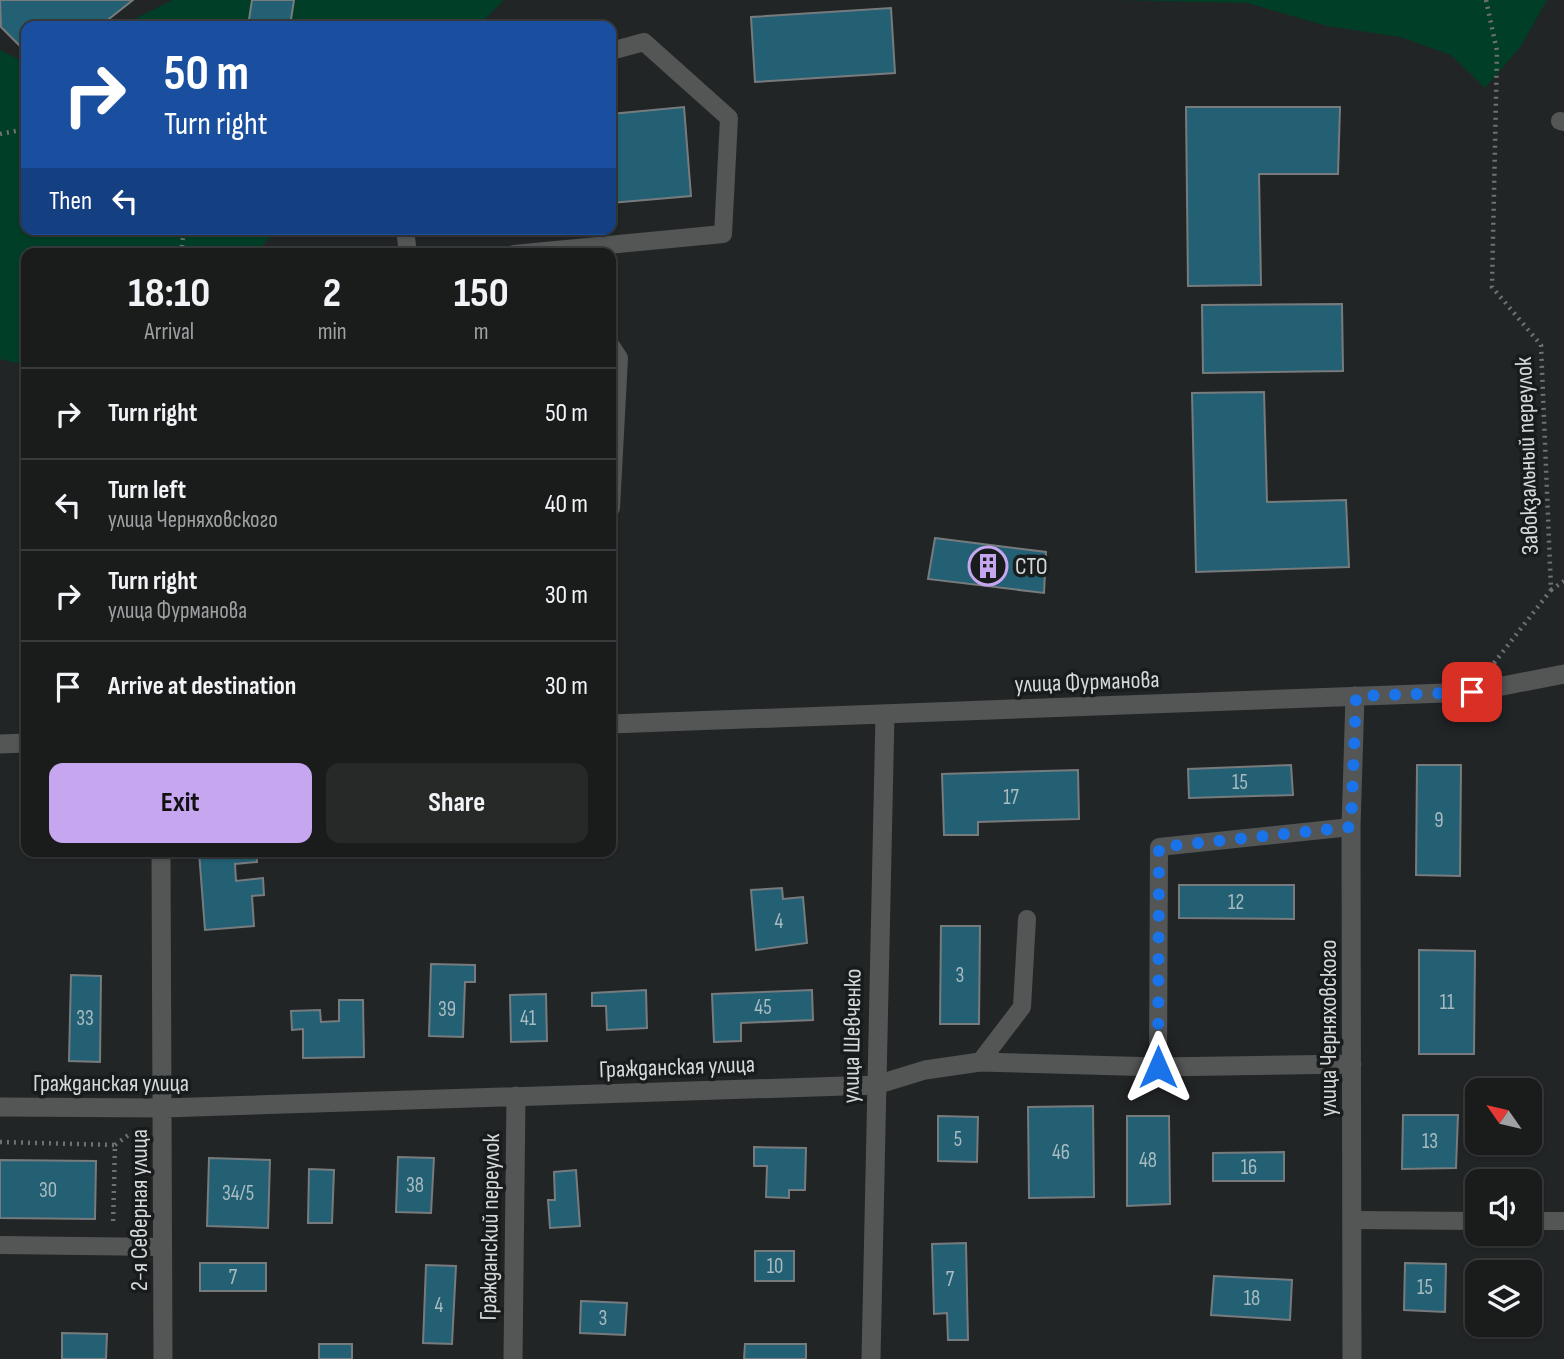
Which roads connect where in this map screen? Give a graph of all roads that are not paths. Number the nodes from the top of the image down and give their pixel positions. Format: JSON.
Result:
{"nodes":[{"id":1,"x":616,"y":50,"type":"edge"},
{"id":2,"x":577,"y":248,"type":"edge"},
{"id":3,"x":616,"y":355,"type":"edge"},
{"id":4,"x":616,"y":401,"type":"edge"},
{"id":5,"x":1564,"y":674,"type":"edge"},
{"id":6,"x":1356,"y":696,"type":"junction"},
{"id":7,"x":885,"y":714,"type":"junction"},
{"id":8,"x":616,"y":724,"type":"edge"},
{"id":9,"x":21,"y":743,"type":"edge"},
{"id":10,"x":0,"y":744,"type":"edge"},
{"id":11,"x":1351,"y":827,"type":"junction"},
{"id":12,"x":161,"y":857,"type":"edge"},
{"id":13,"x":1027,"y":919,"type":"dead end"},
{"id":14,"x":980,"y":1062,"type":"junction"},
{"id":15,"x":1352,"y":1064,"type":"junction"},
{"id":16,"x":1158,"y":1067,"type":"junction"},
{"id":17,"x":876,"y":1086,"type":"junction"},
{"id":18,"x":516,"y":1097,"type":"junction"},
{"id":19,"x":0,"y":1107,"type":"edge"},
{"id":20,"x":164,"y":1108,"type":"junction"},
{"id":21,"x":1354,"y":1220,"type":"junction"},
{"id":22,"x":1465,"y":1221,"type":"edge"},
{"id":23,"x":1542,"y":1221,"type":"edge"},
{"id":24,"x":1564,"y":1221,"type":"edge"},
{"id":25,"x":0,"y":1245,"type":"edge"},
{"id":26,"x":162,"y":1247,"type":"junction"},
{"id":27,"x":163,"y":1359,"type":"edge"},
{"id":28,"x":513,"y":1359,"type":"edge"},
{"id":29,"x":870,"y":1359,"type":"edge"},
{"id":30,"x":1352,"y":1359,"type":"edge"}],
"edges":[{"from":1,"to":2,"type":"lane"},
{"from":3,"to":4,"type":"lane"},
{"from":5,"to":6,"type":"street","name":"улица Фурманова"},
{"from":6,"to":7,"type":"street","name":"улица Фурманова"},
{"from":6,"to":11,"type":"street","name":"улица Черняховского"},
{"from":7,"to":8,"type":"street","name":"улица Фурманова"},
{"from":7,"to":17,"type":"street","name":"улица Шевченко"},
{"from":9,"to":10,"type":"street"},
{"from":11,"to":15,"type":"street","name":"улица Черняховского"},
{"from":11,"to":16,"type":"lane"},
{"from":12,"to":20,"type":"street","name":"2-я Северная улица"},
{"from":13,"to":14,"type":"lane"},
{"from":14,"to":16,"type":"street","name":"Гражданская улица"},
{"from":14,"to":17,"type":"street","name":"Гражданская улица"},
{"from":15,"to":16,"type":"street","name":"Гражданская улица"},
{"from":15,"to":21,"type":"street","name":"улица Черняховского"},
{"from":17,"to":18,"type":"street","name":"Гражданская улица"},
{"from":17,"to":29,"type":"street","name":"улица Шевченко"},
{"from":18,"to":20,"type":"street","name":"Гражданская улица"},
{"from":18,"to":28,"type":"street","name":"Гражданский переулок"},
{"from":19,"to":20,"type":"street","name":"Гражданская улица"},
{"from":20,"to":26,"type":"street","name":"2-я Северная улица"},
{"from":21,"to":22,"type":"lane"},
{"from":21,"to":30,"type":"street","name":"улица Черняховского"},
{"from":23,"to":24,"type":"lane"},
{"from":25,"to":26,"type":"lane"},
{"from":26,"to":27,"type":"street","name":"2-я Северная улица"}]}
